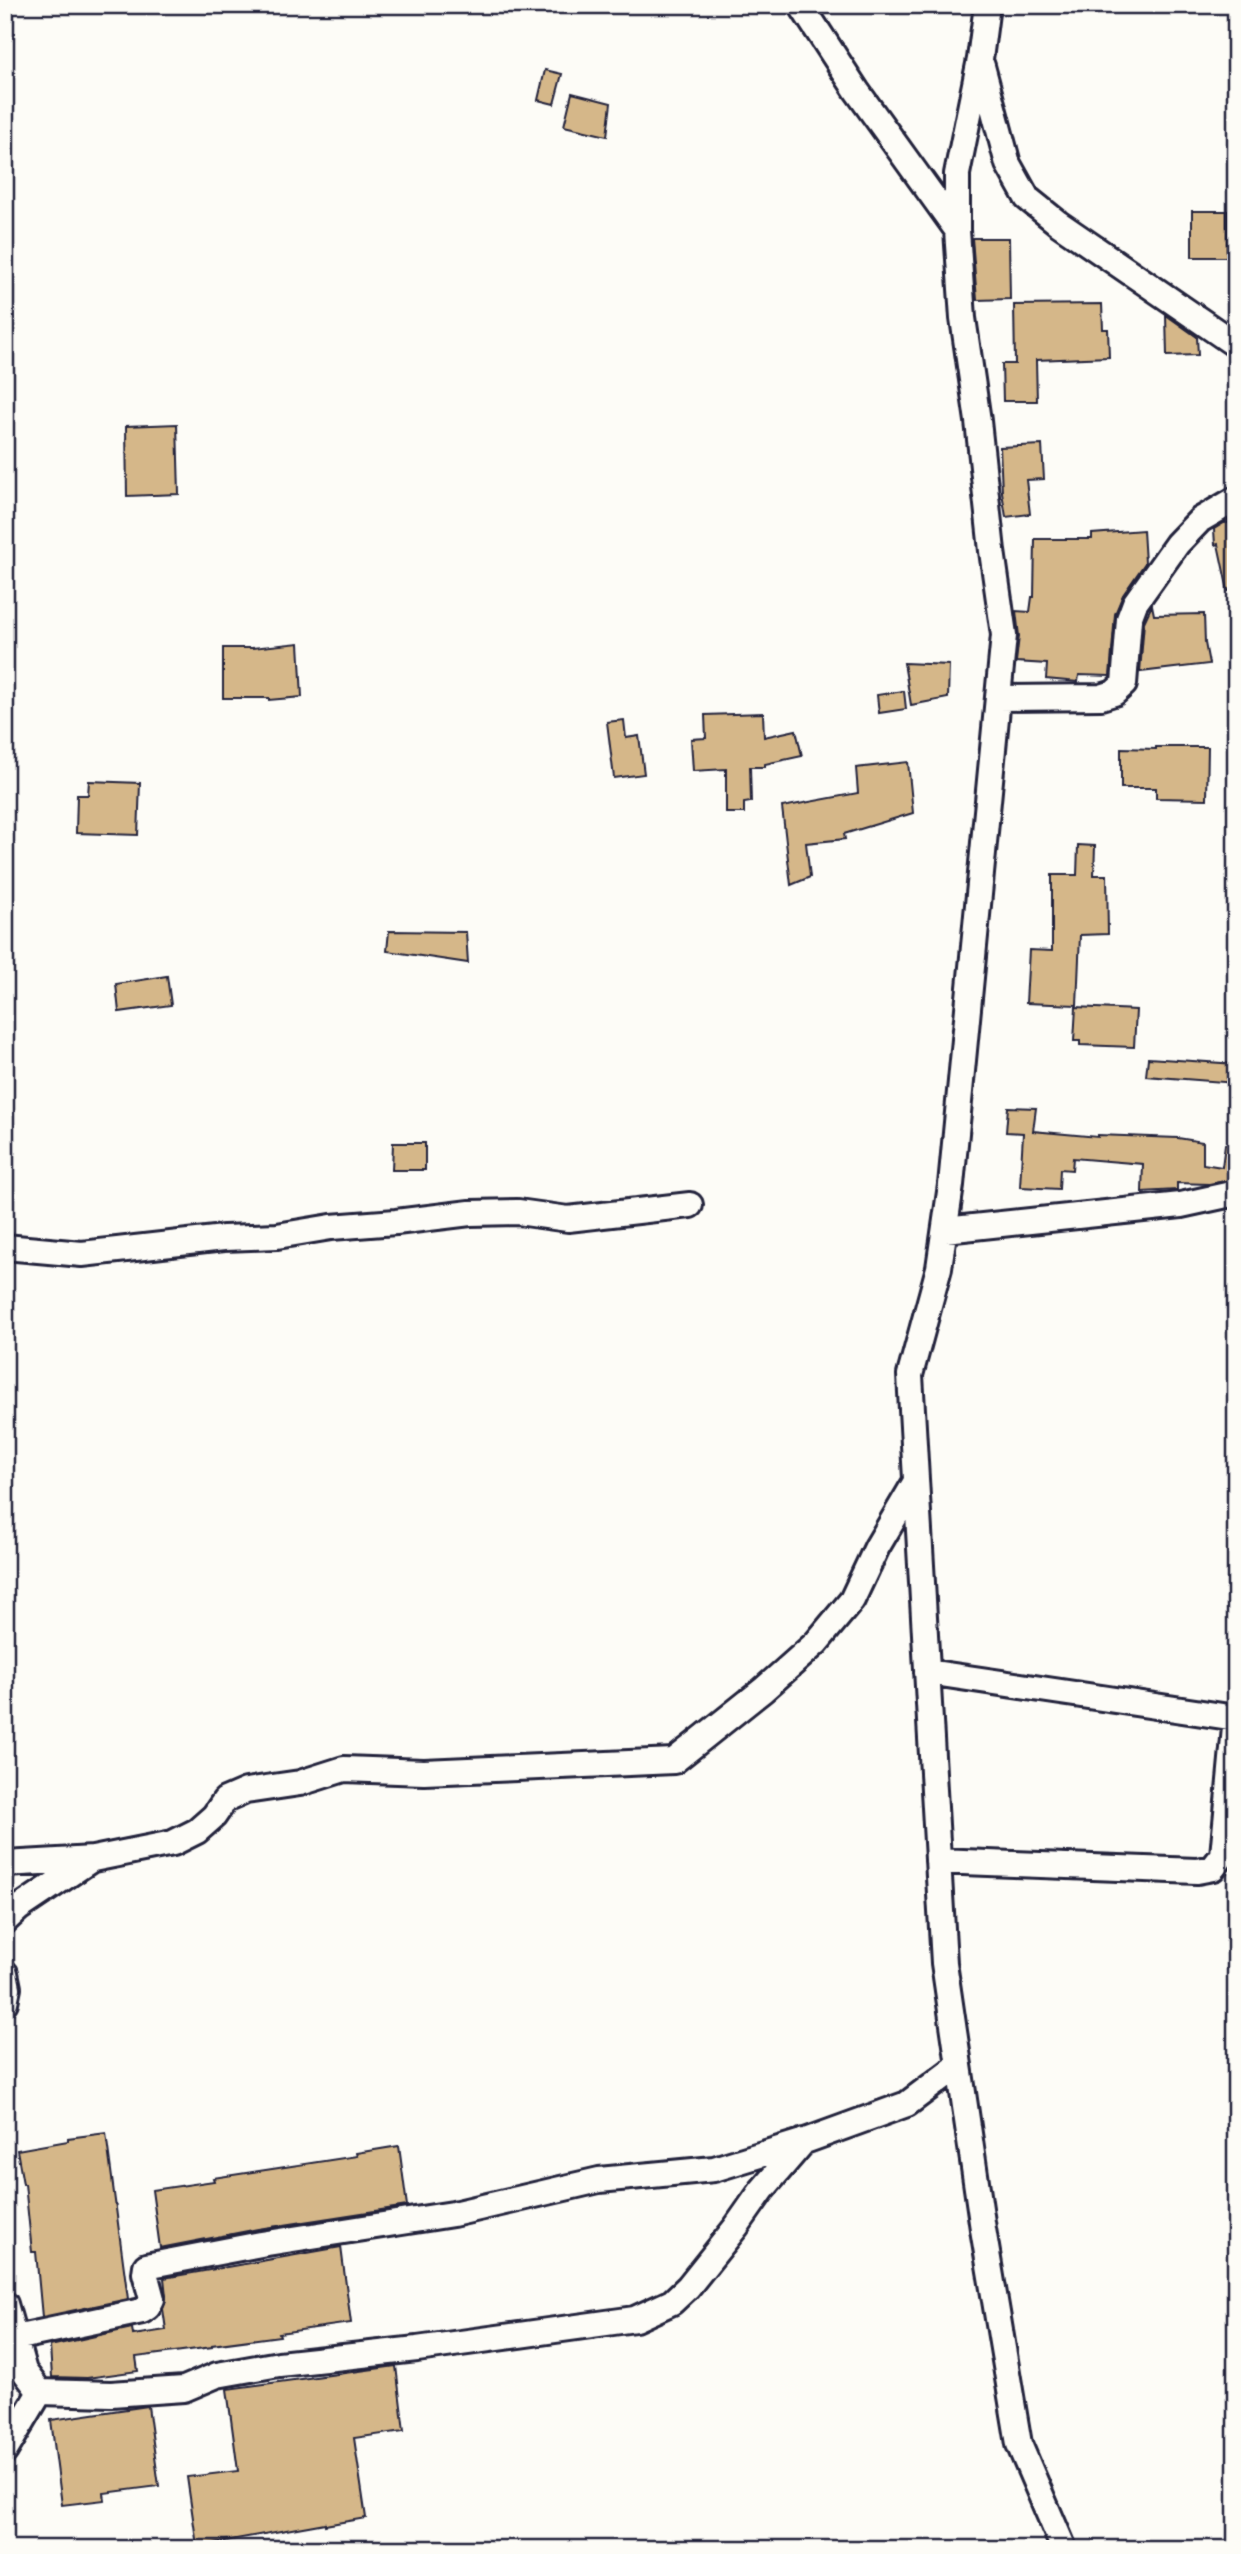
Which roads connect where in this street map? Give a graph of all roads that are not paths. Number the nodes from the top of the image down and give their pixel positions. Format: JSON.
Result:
{"nodes":[{"id":1,"x":800,"y":5,"type":"edge"},
{"id":2,"x":987,"y":5,"type":"edge"},
{"id":3,"x":980,"y":59,"type":"junction"},
{"id":4,"x":957,"y":230,"type":"junction"},
{"id":5,"x":1236,"y":345,"type":"edge"},
{"id":6,"x":1236,"y":499,"type":"edge"},
{"id":7,"x":998,"y":698,"type":"junction"},
{"id":8,"x":1236,"y":1193,"type":"edge"},
{"id":9,"x":690,"y":1205,"type":"dead end"},
{"id":10,"x":945,"y":1230,"type":"junction"},
{"id":11,"x":5,"y":1247,"type":"edge"},
{"id":12,"x":916,"y":1481,"type":"junction"},
{"id":13,"x":927,"y":1672,"type":"junction"},
{"id":14,"x":1236,"y":1718,"type":"edge"},
{"id":15,"x":93,"y":1858,"type":"junction"},
{"id":16,"x":938,"y":1861,"type":"junction"},
{"id":17,"x":5,"y":1864,"type":"edge"},
{"id":18,"x":5,"y":1921,"type":"edge"},
{"id":19,"x":5,"y":1973,"type":"edge"},
{"id":20,"x":5,"y":2002,"type":"edge"},
{"id":21,"x":959,"y":2065,"type":"junction"},
{"id":22,"x":804,"y":2141,"type":"junction"},
{"id":23,"x":5,"y":2304,"type":"edge"},
{"id":24,"x":15,"y":2339,"type":"junction"},
{"id":25,"x":40,"y":2392,"type":"junction"},
{"id":26,"x":5,"y":2451,"type":"edge"},
{"id":27,"x":1064,"y":2549,"type":"edge"}],
"edges":[{"from":1,"to":4,"type":"street"},
{"from":2,"to":3,"type":"street"},
{"from":3,"to":4,"type":"street"},
{"from":3,"to":5,"type":"street"},
{"from":4,"to":7,"type":"street"},
{"from":6,"to":7,"type":"street"},
{"from":7,"to":10,"type":"street"},
{"from":8,"to":10,"type":"street"},
{"from":9,"to":11,"type":"street"},
{"from":10,"to":12,"type":"street"},
{"from":12,"to":13,"type":"street"},
{"from":12,"to":15,"type":"street"},
{"from":13,"to":14,"type":"street"},
{"from":13,"to":16,"type":"street"},
{"from":14,"to":16,"type":"street"},
{"from":15,"to":17,"type":"street"},
{"from":15,"to":18,"type":"street"},
{"from":16,"to":21,"type":"street"},
{"from":19,"to":20,"type":"street"},
{"from":21,"to":22,"type":"street"},
{"from":21,"to":27,"type":"street"},
{"from":22,"to":24,"type":"street"},
{"from":22,"to":25,"type":"street"},
{"from":23,"to":24,"type":"street"},
{"from":24,"to":25,"type":"street"},
{"from":25,"to":26,"type":"street"}]}
